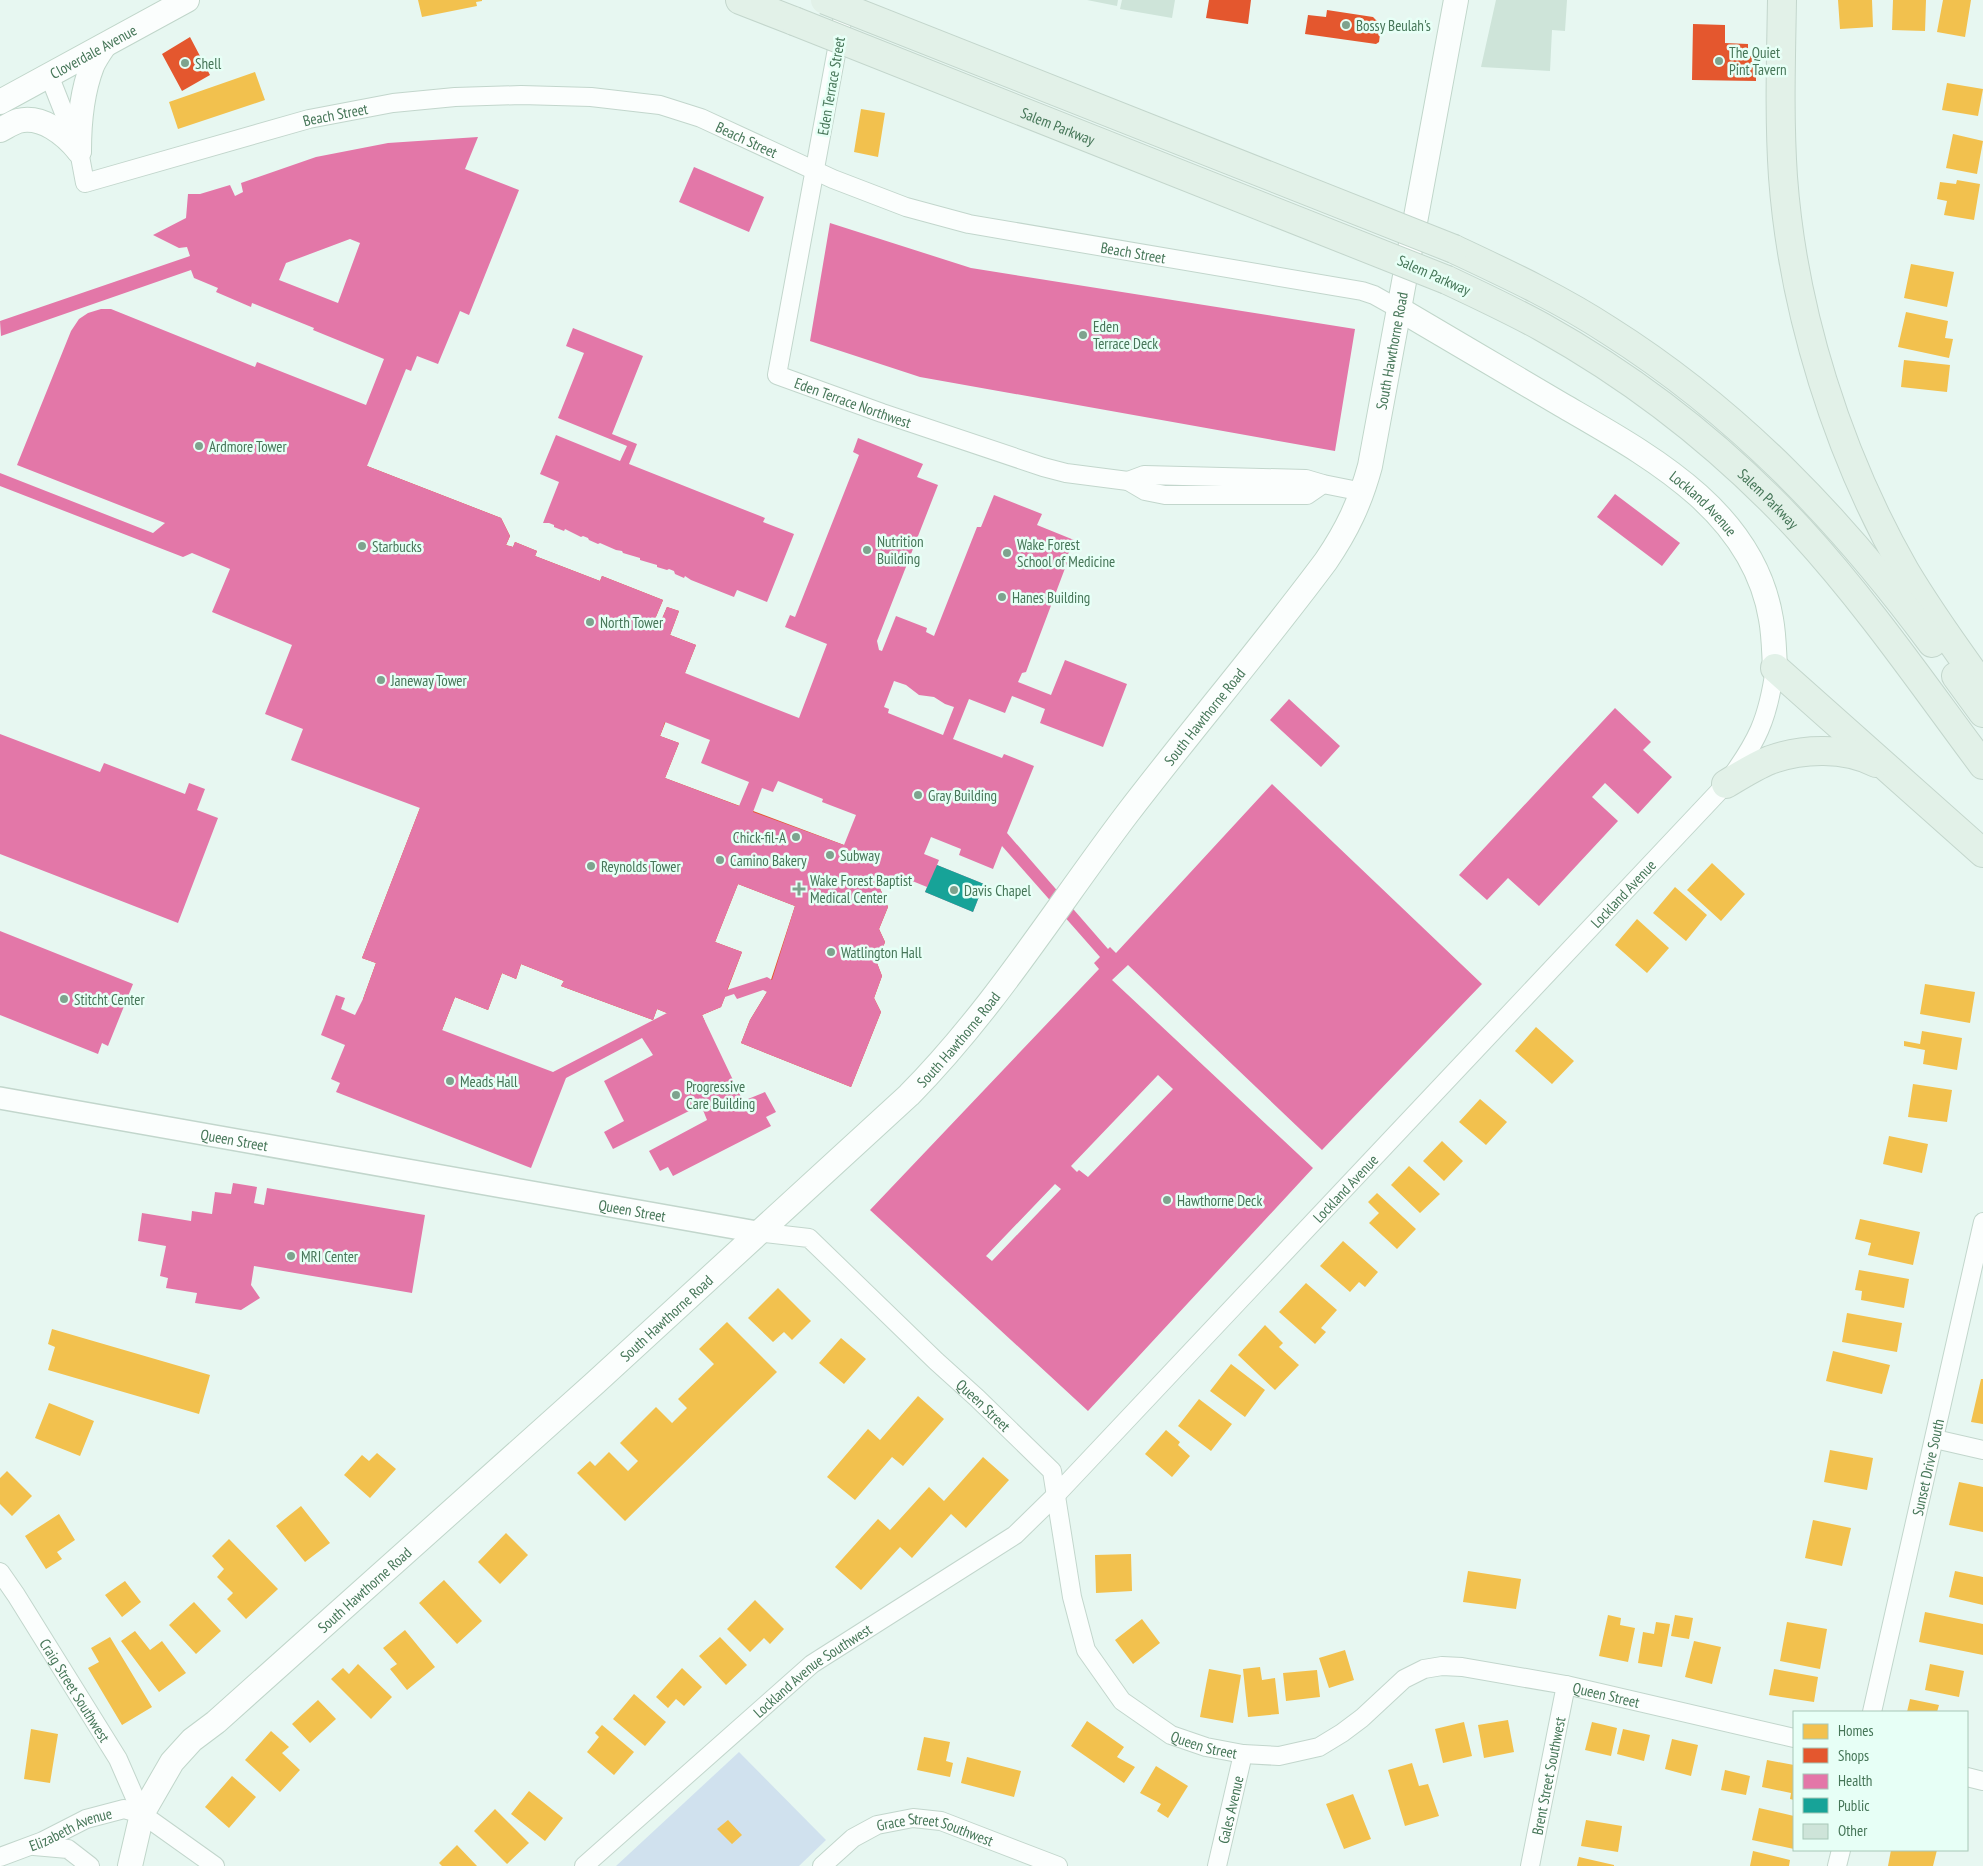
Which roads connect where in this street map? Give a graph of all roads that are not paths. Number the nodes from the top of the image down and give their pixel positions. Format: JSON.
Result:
{"nodes":[{"id":1,"x":188,"y":0,"type":"edge"},
{"id":2,"x":740,"y":0,"type":"edge"},
{"id":3,"x":825,"y":0,"type":"edge"},
{"id":4,"x":846,"y":0,"type":"edge"},
{"id":5,"x":1456,"y":0,"type":"edge"},
{"id":6,"x":1782,"y":0,"type":"edge"},
{"id":7,"x":104,"y":46,"type":"junction"},
{"id":8,"x":49,"y":75,"type":"junction"},
{"id":9,"x":0,"y":102,"type":"edge"},
{"id":10,"x":0,"y":130,"type":"edge"},
{"id":11,"x":78,"y":151,"type":"junction"},
{"id":12,"x":815,"y":172,"type":"junction"},
{"id":13,"x":1399,"y":309,"type":"junction"},
{"id":14,"x":1363,"y":492,"type":"junction"},
{"id":15,"x":1775,"y":668,"type":"junction"},
{"id":16,"x":1983,"y":686,"type":"edge"},
{"id":17,"x":1983,"y":713,"type":"edge"},
{"id":18,"x":1983,"y":765,"type":"edge"},
{"id":19,"x":1888,"y":768,"type":"junction"},
{"id":20,"x":1726,"y":784,"type":"junction"},
{"id":21,"x":1983,"y":853,"type":"edge"},
{"id":22,"x":0,"y":1098,"type":"edge"},
{"id":23,"x":1983,"y":1222,"type":"edge"},
{"id":24,"x":757,"y":1232,"type":"junction"},
{"id":25,"x":1935,"y":1439,"type":"junction"},
{"id":26,"x":1983,"y":1450,"type":"edge"},
{"id":27,"x":1056,"y":1496,"type":"junction"},
{"id":28,"x":0,"y":1572,"type":"edge"},
{"id":29,"x":1566,"y":1685,"type":"junction"},
{"id":30,"x":1872,"y":1711,"type":"edge"},
{"id":31,"x":1793,"y":1738,"type":"edge"},
{"id":32,"x":1244,"y":1754,"type":"junction"},
{"id":33,"x":1968,"y":1778,"type":"edge"},
{"id":34,"x":1983,"y":1781,"type":"edge"},
{"id":35,"x":142,"y":1814,"type":"junction"},
{"id":36,"x":31,"y":1845,"type":"junction"},
{"id":37,"x":1841,"y":1851,"type":"edge"},
{"id":38,"x":0,"y":1857,"type":"edge"},
{"id":39,"x":90,"y":1866,"type":"edge"},
{"id":40,"x":130,"y":1866,"type":"edge"},
{"id":41,"x":215,"y":1866,"type":"edge"},
{"id":42,"x":584,"y":1866,"type":"edge"},
{"id":43,"x":822,"y":1866,"type":"edge"},
{"id":44,"x":1058,"y":1866,"type":"edge"},
{"id":45,"x":1217,"y":1866,"type":"edge"},
{"id":46,"x":1530,"y":1866,"type":"edge"},
{"id":47,"x":1837,"y":1866,"type":"edge"}],
"edges":[{"from":1,"to":7,"type":"main road","name":"Cloverdale Avenue"},
{"from":2,"to":18,"type":"highway","name":"Salem Parkway","bridge":true},
{"from":3,"to":17,"type":"highway","name":"Salem Parkway","bridge":true},
{"from":4,"to":12,"type":"street","name":"Eden Terrace Street"},
{"from":5,"to":13,"type":"main road","name":"South Hawthorne Road"},
{"from":6,"to":16,"type":"highway"},
{"from":7,"to":8,"type":"main road","name":"Cloverdale Avenue"},
{"from":7,"to":11,"type":"main road"},
{"from":8,"to":9,"type":"main road","name":"Cloverdale Avenue"},
{"from":8,"to":11,"type":"street"},
{"from":10,"to":11,"type":"main road"},
{"from":11,"to":12,"type":"street","name":"Beach Street"},
{"from":12,"to":13,"type":"street","name":"Beach Street"},
{"from":12,"to":14,"type":"street","name":"Eden Terrace Northwest"},
{"from":13,"to":14,"type":"main road","name":"South Hawthorne Road"},
{"from":13,"to":15,"type":"main road","name":"Lockland Avenue"},
{"from":14,"to":24,"type":"main road","name":"South Hawthorne Road"},
{"from":15,"to":19,"type":"highway"},
{"from":15,"to":20,"type":"street","name":"Lockland Avenue"},
{"from":19,"to":20,"type":"highway"},
{"from":19,"to":21,"type":"highway"},
{"from":20,"to":27,"type":"street","name":"Lockland Avenue"},
{"from":22,"to":24,"type":"street","name":"Queen Street"},
{"from":23,"to":25,"type":"street","name":"Sunset Drive South"},
{"from":24,"to":27,"type":"street","name":"Queen Street"},
{"from":24,"to":35,"type":"main road","name":"South Hawthorne Road"},
{"from":25,"to":26,"type":"street"},
{"from":25,"to":30,"type":"street","name":"Sunset Drive South"},
{"from":27,"to":32,"type":"street","name":"Queen Street"},
{"from":27,"to":42,"type":"street","name":"Lockland Avenue Southwest"},
{"from":28,"to":35,"type":"street","name":"Craig Street Southwest"},
{"from":29,"to":31,"type":"street","name":"Queen Street"},
{"from":29,"to":32,"type":"street","name":"Queen Street"},
{"from":29,"to":46,"type":"street","name":"Brent Street Southwest"},
{"from":32,"to":45,"type":"street","name":"Gales Avenue"},
{"from":33,"to":34,"type":"street"},
{"from":35,"to":36,"type":"street","name":"Elizabeth Avenue"},
{"from":35,"to":40,"type":"main road","name":"South Hawthorne Road"},
{"from":35,"to":41,"type":"street","name":"Elizabeth Avenue"},
{"from":36,"to":38,"type":"street","name":"Elizabeth Avenue"},
{"from":36,"to":39,"type":"street"},
{"from":37,"to":47,"type":"street"},
{"from":43,"to":44,"type":"street","name":"Grace Street Southwest"}]}
